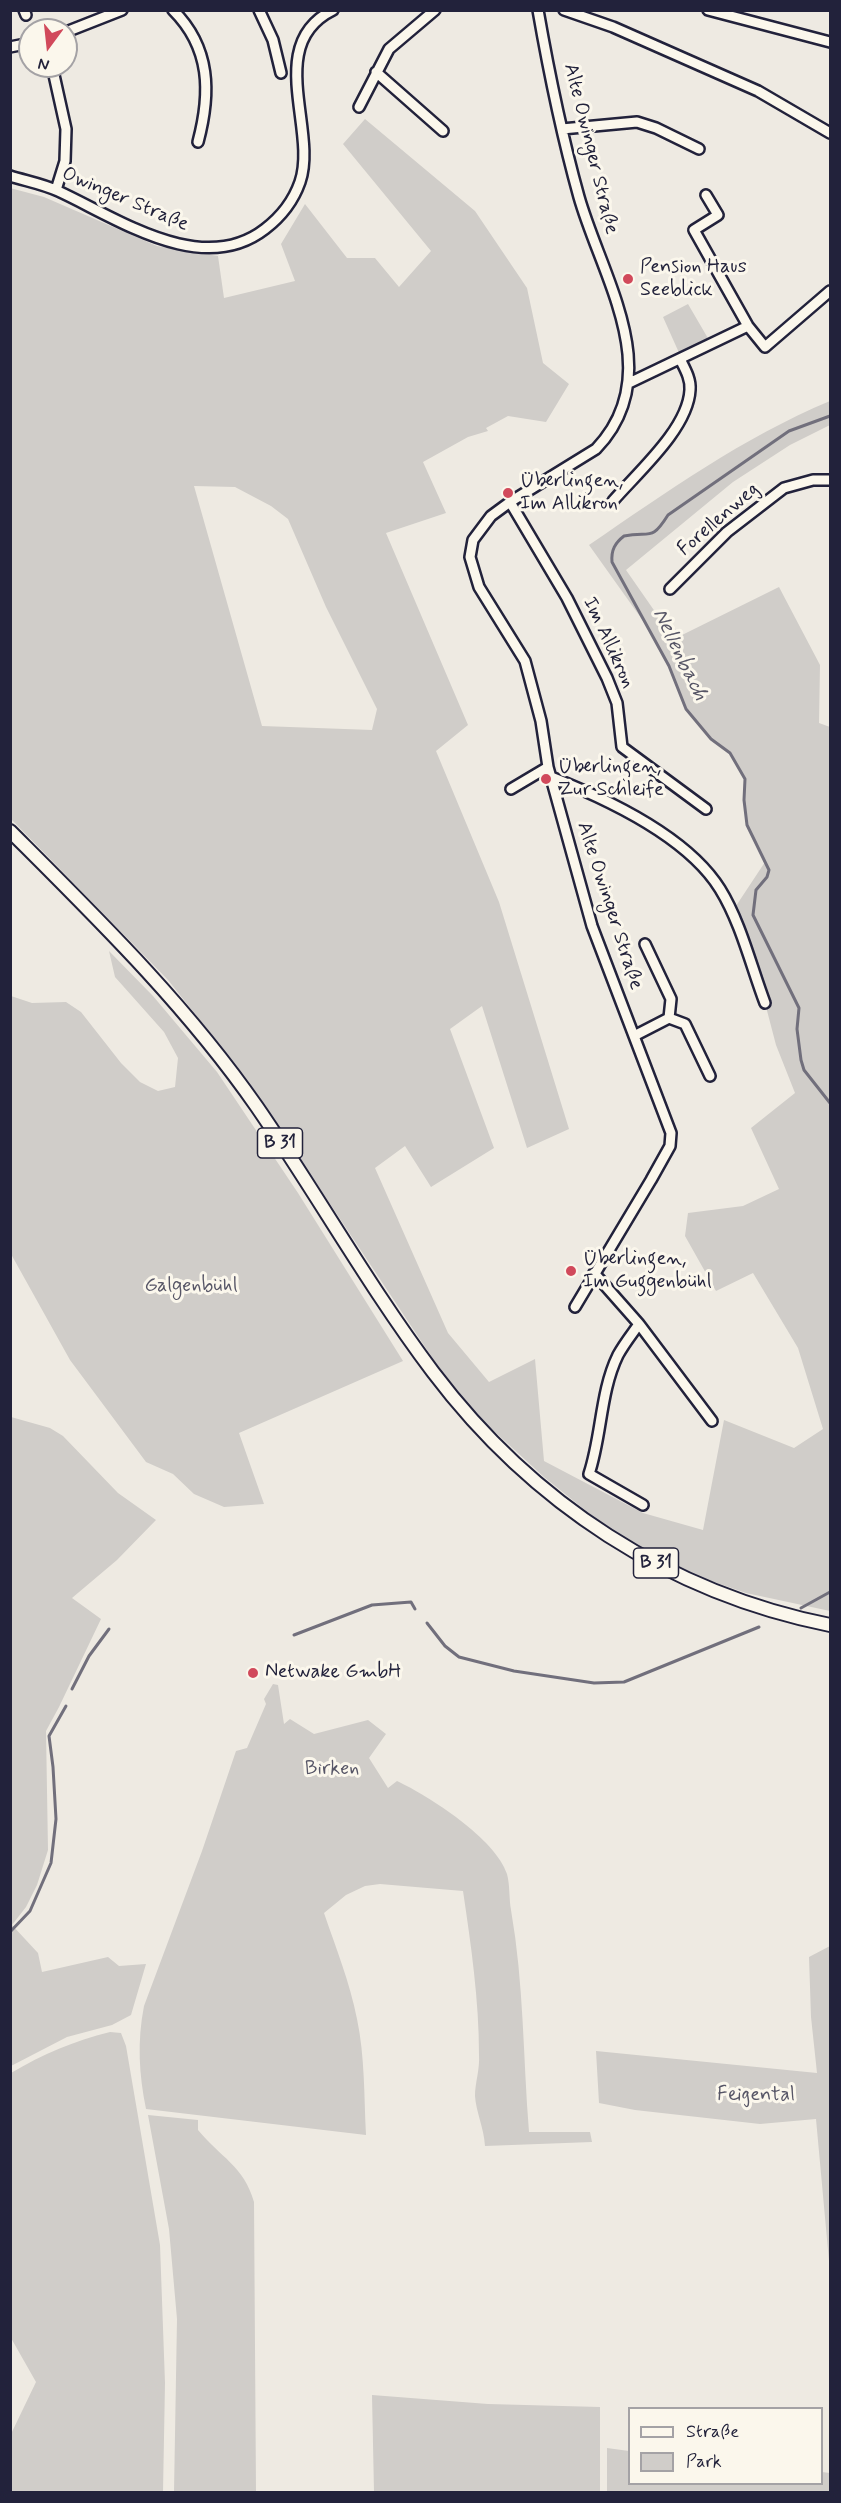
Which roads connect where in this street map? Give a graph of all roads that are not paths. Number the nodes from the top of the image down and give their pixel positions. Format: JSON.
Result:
{"nodes":[{"id":1,"x":123,"y":10,"type":"edge"},
{"id":2,"x":173,"y":10,"type":"edge"},
{"id":3,"x":259,"y":10,"type":"edge"},
{"id":4,"x":333,"y":10,"type":"edge"},
{"id":5,"x":435,"y":10,"type":"edge"},
{"id":6,"x":538,"y":10,"type":"edge"},
{"id":7,"x":564,"y":10,"type":"edge"},
{"id":8,"x":708,"y":10,"type":"edge"},
{"id":9,"x":78,"y":27,"type":"edge"},
{"id":10,"x":831,"y":42,"type":"edge"},
{"id":11,"x":376,"y":72,"type":"junction"},
{"id":12,"x":281,"y":73,"type":"dead end"},
{"id":13,"x":55,"y":78,"type":"edge"},
{"id":14,"x":359,"y":106,"type":"dead end"},
{"id":15,"x":562,"y":129,"type":"junction"},
{"id":16,"x":443,"y":131,"type":"dead end"},
{"id":17,"x":831,"y":133,"type":"edge"},
{"id":18,"x":198,"y":142,"type":"dead end"},
{"id":19,"x":699,"y":149,"type":"dead end"},
{"id":20,"x":10,"y":176,"type":"edge"},
{"id":21,"x":56,"y":190,"type":"junction"},
{"id":22,"x":706,"y":195,"type":"dead end"},
{"id":23,"x":831,"y":291,"type":"edge"},
{"id":24,"x":748,"y":326,"type":"junction"},
{"id":25,"x":680,"y":359,"type":"junction"},
{"id":26,"x":629,"y":383,"type":"junction"},
{"id":27,"x":831,"y":480,"type":"edge"},
{"id":28,"x":613,"y":501,"type":"dead end"},
{"id":29,"x":510,"y":502,"type":"junction"},
{"id":30,"x":670,"y":589,"type":"dead end"},
{"id":31,"x":548,"y":767,"type":"junction"},
{"id":32,"x":551,"y":777,"type":"junction"},
{"id":33,"x":511,"y":789,"type":"dead end"},
{"id":34,"x":706,"y":809,"type":"dead end"},
{"id":35,"x":10,"y":831,"type":"edge"},
{"id":36,"x":645,"y":944,"type":"dead end"},
{"id":37,"x":765,"y":1003,"type":"dead end"},
{"id":38,"x":669,"y":1018,"type":"junction"},
{"id":39,"x":634,"y":1036,"type":"junction"},
{"id":40,"x":710,"y":1076,"type":"dead end"},
{"id":41,"x":594,"y":1273,"type":"junction"},
{"id":42,"x":575,"y":1307,"type":"dead end"},
{"id":43,"x":639,"y":1324,"type":"junction"},
{"id":44,"x":712,"y":1421,"type":"dead end"},
{"id":45,"x":643,"y":1504,"type":"dead end"},
{"id":46,"x":831,"y":1625,"type":"edge"}],
"edges":[{"from":1,"to":9,"type":"street"},
{"from":2,"to":18,"type":"street"},
{"from":3,"to":12,"type":"street"},
{"from":4,"to":21,"type":"street","name":"Owinger Straße"},
{"from":5,"to":11,"type":"street"},
{"from":6,"to":15,"type":"street","name":"Alte Owinger Straße"},
{"from":7,"to":17,"type":"street"},
{"from":8,"to":10,"type":"street"},
{"from":11,"to":14,"type":"street"},
{"from":11,"to":16,"type":"street"},
{"from":13,"to":21,"type":"street"},
{"from":15,"to":19,"type":"street"},
{"from":15,"to":26,"type":"street","name":"Alte Owinger Straße"},
{"from":20,"to":21,"type":"street","name":"Owinger Straße"},
{"from":22,"to":24,"type":"street"},
{"from":23,"to":24,"type":"street"},
{"from":24,"to":25,"type":"street"},
{"from":25,"to":26,"type":"street"},
{"from":25,"to":28,"type":"street"},
{"from":26,"to":29,"type":"street","name":"Alte Owinger Straße"},
{"from":27,"to":30,"type":"street","name":"Forellenweg"},
{"from":29,"to":31,"type":"street","name":"Alte Owinger Straße"},
{"from":29,"to":34,"type":"street","name":"Im Allikron"},
{"from":31,"to":32,"type":"street","name":"Alte Owinger Straße"},
{"from":31,"to":33,"type":"street"},
{"from":32,"to":37,"type":"street"},
{"from":32,"to":39,"type":"street","name":"Alte Owinger Straße"},
{"from":35,"to":46,"type":"main road","number":"B 31"},
{"from":36,"to":38,"type":"street"},
{"from":38,"to":39,"type":"street"},
{"from":38,"to":40,"type":"street"},
{"from":39,"to":41,"type":"street","name":"Alte Owinger Straße"},
{"from":41,"to":42,"type":"street","name":"Alte Owinger Straße"},
{"from":41,"to":43,"type":"street"},
{"from":43,"to":44,"type":"street"},
{"from":43,"to":45,"type":"street"}]}
